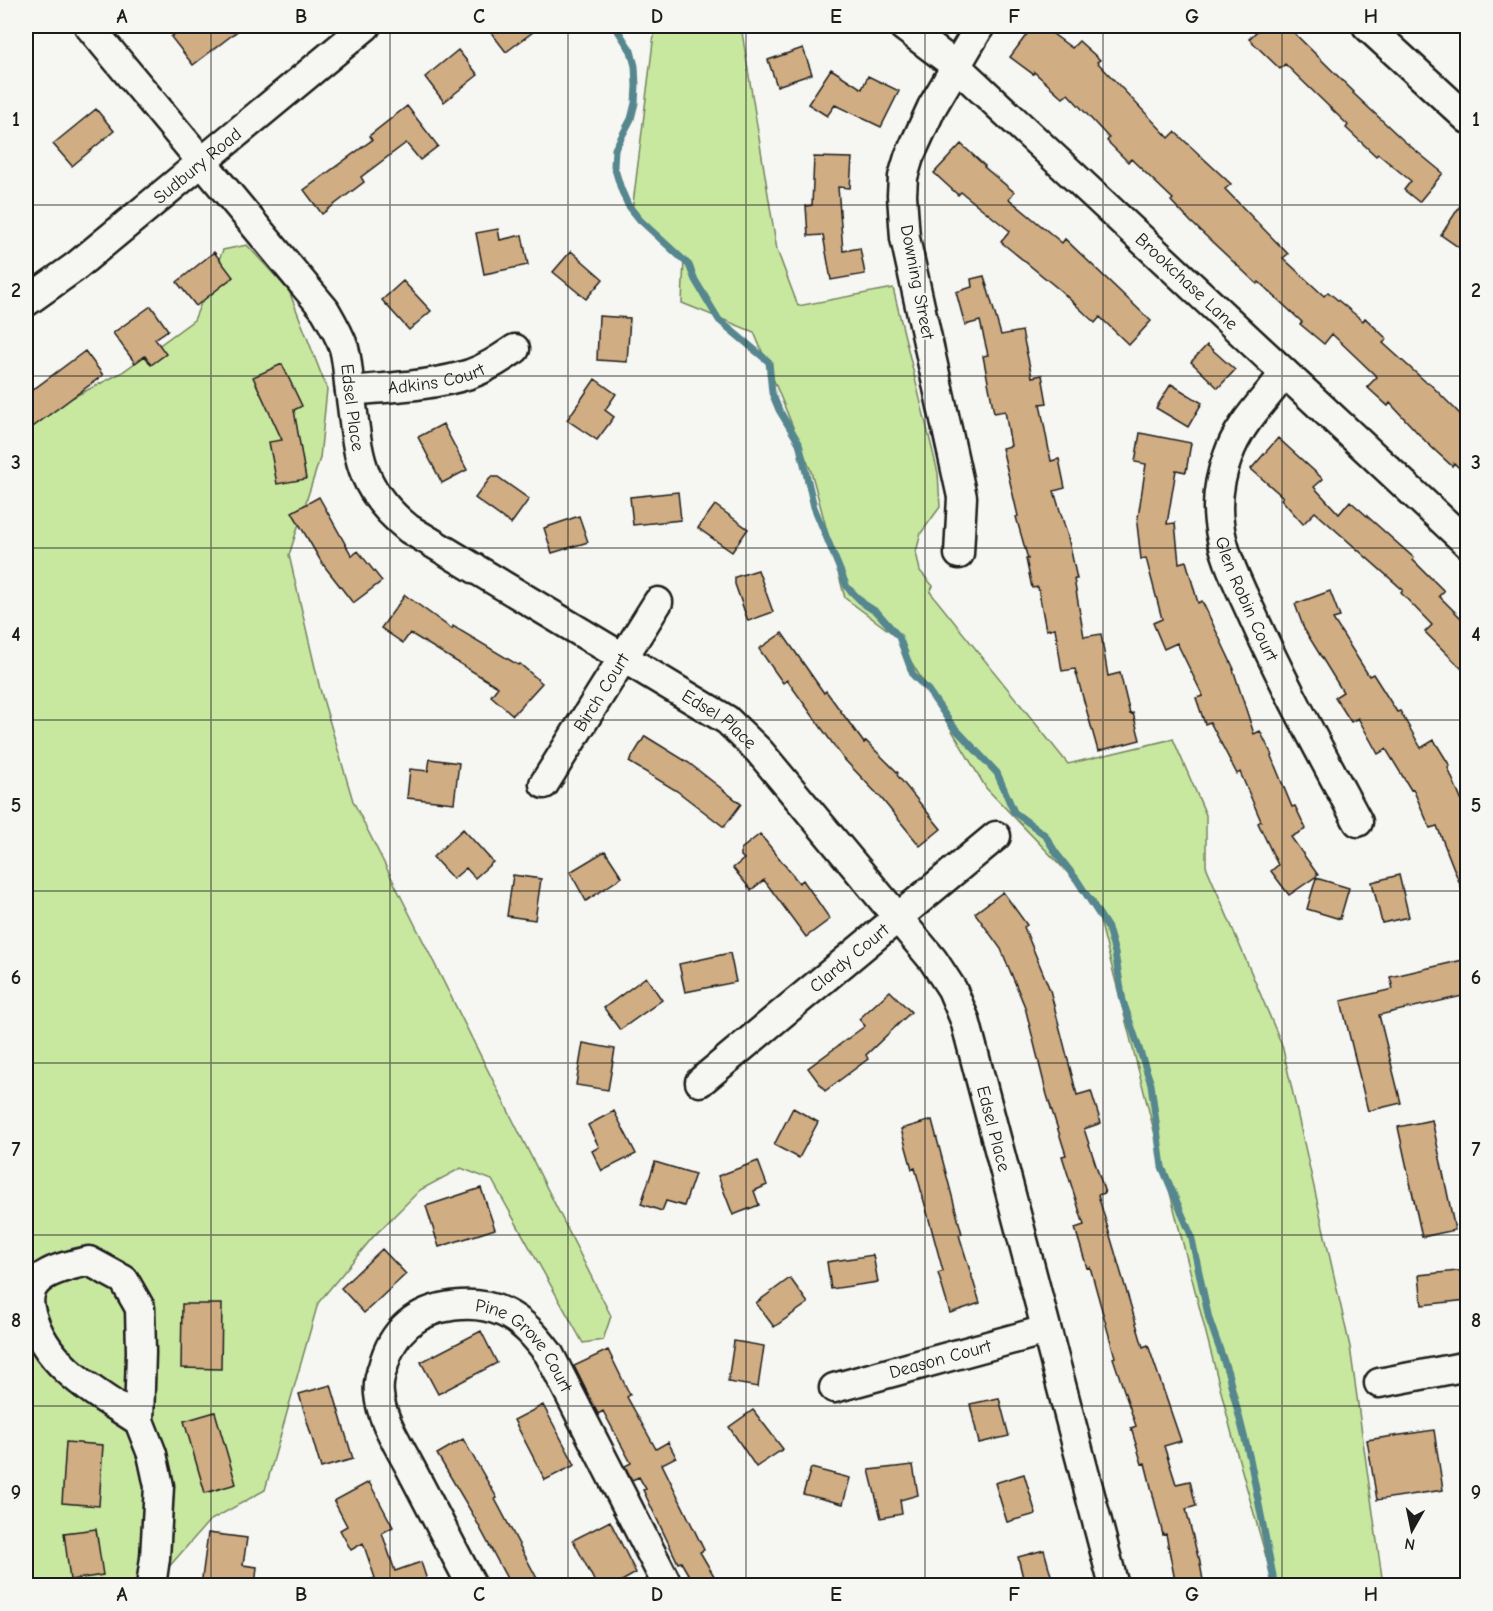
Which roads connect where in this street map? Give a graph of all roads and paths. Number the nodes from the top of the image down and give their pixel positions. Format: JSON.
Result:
{"nodes":[{"id":1,"x":89,"y":26,"type":"edge"},
{"id":2,"x":366,"y":26,"type":"edge"},
{"id":3,"x":903,"y":26,"type":"edge"},
{"id":4,"x":980,"y":26,"type":"edge"},
{"id":5,"x":1367,"y":26,"type":"edge"},
{"id":6,"x":956,"y":66,"type":"junction"},
{"id":7,"x":1467,"y":119,"type":"edge"},
{"id":8,"x":202,"y":162,"type":"junction"},
{"id":9,"x":26,"y":302,"type":"edge"},
{"id":10,"x":515,"y":350,"type":"dead end"},
{"id":11,"x":1284,"y":374,"type":"junction"},
{"id":12,"x":350,"y":392,"type":"junction"},
{"id":13,"x":1467,"y":544,"type":"edge"},
{"id":14,"x":960,"y":554,"type":"dead end"},
{"id":15,"x":658,"y":602,"type":"dead end"},
{"id":16,"x":624,"y":658,"type":"junction"},
{"id":17,"x":544,"y":784,"type":"dead end"},
{"id":18,"x":1358,"y":822,"type":"dead end"},
{"id":19,"x":996,"y":836,"type":"dead end"},
{"id":20,"x":898,"y":917,"type":"junction"},
{"id":21,"x":700,"y":1082,"type":"dead end"},
{"id":22,"x":1046,"y":1330,"type":"junction"},
{"id":23,"x":1467,"y":1366,"type":"edge"},
{"id":24,"x":1379,"y":1383,"type":"dead end"},
{"id":25,"x":834,"y":1388,"type":"dead end"},
{"id":26,"x":139,"y":1421,"type":"junction"},
{"id":27,"x":151,"y":1586,"type":"edge"},
{"id":28,"x":472,"y":1586,"type":"edge"},
{"id":29,"x":668,"y":1586,"type":"edge"},
{"id":30,"x":1114,"y":1586,"type":"edge"}],
"edges":[{"from":1,"to":8,"type":"street","name":"Edsel Place"},
{"from":2,"to":8,"type":"street","name":"Sudbury Road"},
{"from":3,"to":6,"type":"street","name":"Brookchase Lane"},
{"from":4,"to":6,"type":"street","name":"Downing Street"},
{"from":5,"to":7,"type":"street"},
{"from":6,"to":11,"type":"street","name":"Brookchase Lane"},
{"from":6,"to":14,"type":"street","name":"Downing Street"},
{"from":8,"to":9,"type":"street","name":"Sudbury Road"},
{"from":8,"to":12,"type":"street","name":"Edsel Place"},
{"from":10,"to":12,"type":"street","name":"Adkins Court"},
{"from":11,"to":13,"type":"street","name":"Brookchase Lane"},
{"from":11,"to":18,"type":"street","name":"Glen Robin Court"},
{"from":12,"to":16,"type":"street","name":"Edsel Place"},
{"from":15,"to":16,"type":"street","name":"Birch Court"},
{"from":16,"to":17,"type":"street","name":"Birch Court"},
{"from":16,"to":20,"type":"street","name":"Edsel Place"},
{"from":19,"to":20,"type":"street","name":"Clardy Court"},
{"from":20,"to":21,"type":"street","name":"Clardy Court"},
{"from":20,"to":22,"type":"street","name":"Edsel Place"},
{"from":22,"to":25,"type":"street","name":"Deason Court"},
{"from":22,"to":30,"type":"street","name":"Edsel Place"},
{"from":23,"to":24,"type":"street"},
{"from":26,"to":26,"type":"street"},
{"from":26,"to":27,"type":"street"},
{"from":28,"to":29,"type":"street","name":"Pine Grove Court"}]}
